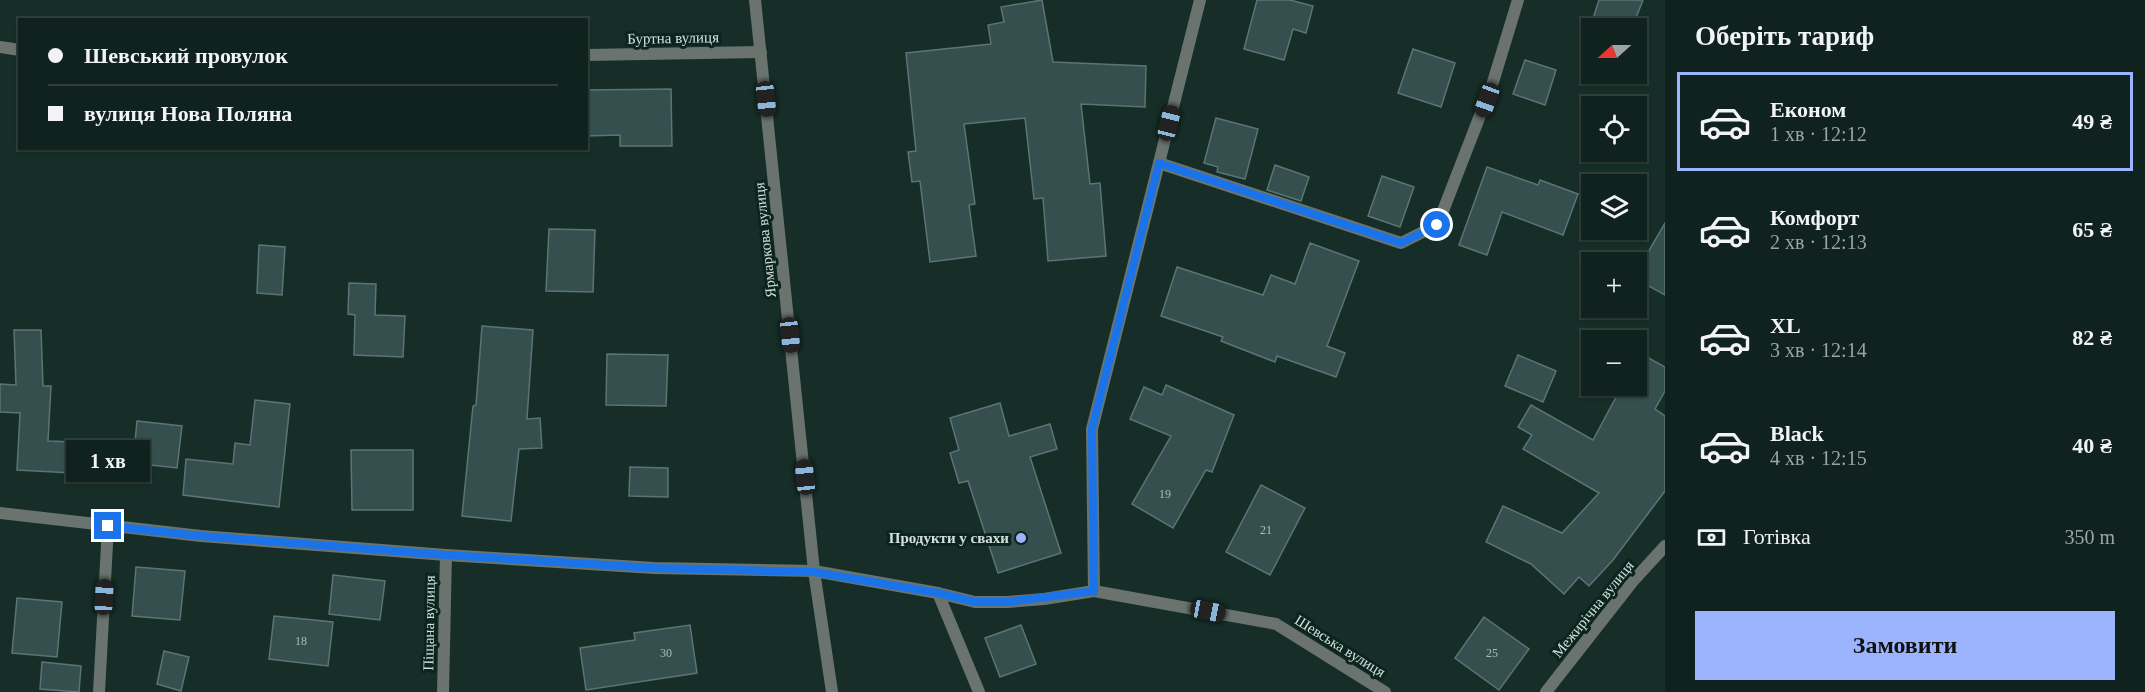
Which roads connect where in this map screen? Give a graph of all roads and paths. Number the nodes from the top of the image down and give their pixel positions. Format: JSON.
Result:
{"nodes":[{"id":1,"x":755,"y":0,"type":"edge"},
{"id":2,"x":1200,"y":0,"type":"edge"},
{"id":3,"x":1518,"y":0,"type":"edge"},
{"id":4,"x":0,"y":47,"type":"edge"},
{"id":5,"x":18,"y":50,"type":"edge"},
{"id":6,"x":761,"y":52,"type":"junction"},
{"id":7,"x":588,"y":55,"type":"edge"},
{"id":8,"x":1159,"y":163,"type":"junction"},
{"id":9,"x":0,"y":513,"type":"edge"},
{"id":10,"x":108,"y":526,"type":"junction"},
{"id":11,"x":1663,"y":552,"type":"edge"},
{"id":12,"x":446,"y":555,"type":"junction"},
{"id":13,"x":814,"y":572,"type":"junction"},
{"id":14,"x":1094,"y":591,"type":"junction"},
{"id":15,"x":938,"y":593,"type":"junction"},
{"id":16,"x":99,"y":692,"type":"edge"},
{"id":17,"x":442,"y":692,"type":"edge"},
{"id":18,"x":832,"y":692,"type":"edge"},
{"id":19,"x":980,"y":692,"type":"edge"},
{"id":20,"x":1385,"y":692,"type":"edge"},
{"id":21,"x":1546,"y":692,"type":"edge"}],
"edges":[{"from":1,"to":6,"type":"street","name":"Ярмаркова вулиця"},
{"from":2,"to":8,"type":"street"},
{"from":3,"to":8,"type":"street"},
{"from":4,"to":5,"type":"street"},
{"from":6,"to":7,"type":"street","name":"Буртна вулиця"},
{"from":6,"to":13,"type":"street","name":"Ярмаркова вулиця"},
{"from":8,"to":14,"type":"street"},
{"from":9,"to":10,"type":"street","name":"Шевська вулиця"},
{"from":10,"to":12,"type":"street","name":"Шевська вулиця"},
{"from":10,"to":16,"type":"street"},
{"from":11,"to":21,"type":"street","name":"Межирічна вулиця"},
{"from":12,"to":13,"type":"street","name":"Шевська вулиця"},
{"from":12,"to":17,"type":"street","name":"Піщана вулиця"},
{"from":13,"to":15,"type":"street","name":"Шевська вулиця"},
{"from":13,"to":18,"type":"street","name":"Ярмаркова вулиця"},
{"from":14,"to":15,"type":"street","name":"Шевська вулиця"},
{"from":14,"to":20,"type":"street","name":"Шевська вулиця"},
{"from":15,"to":19,"type":"street"}]}
